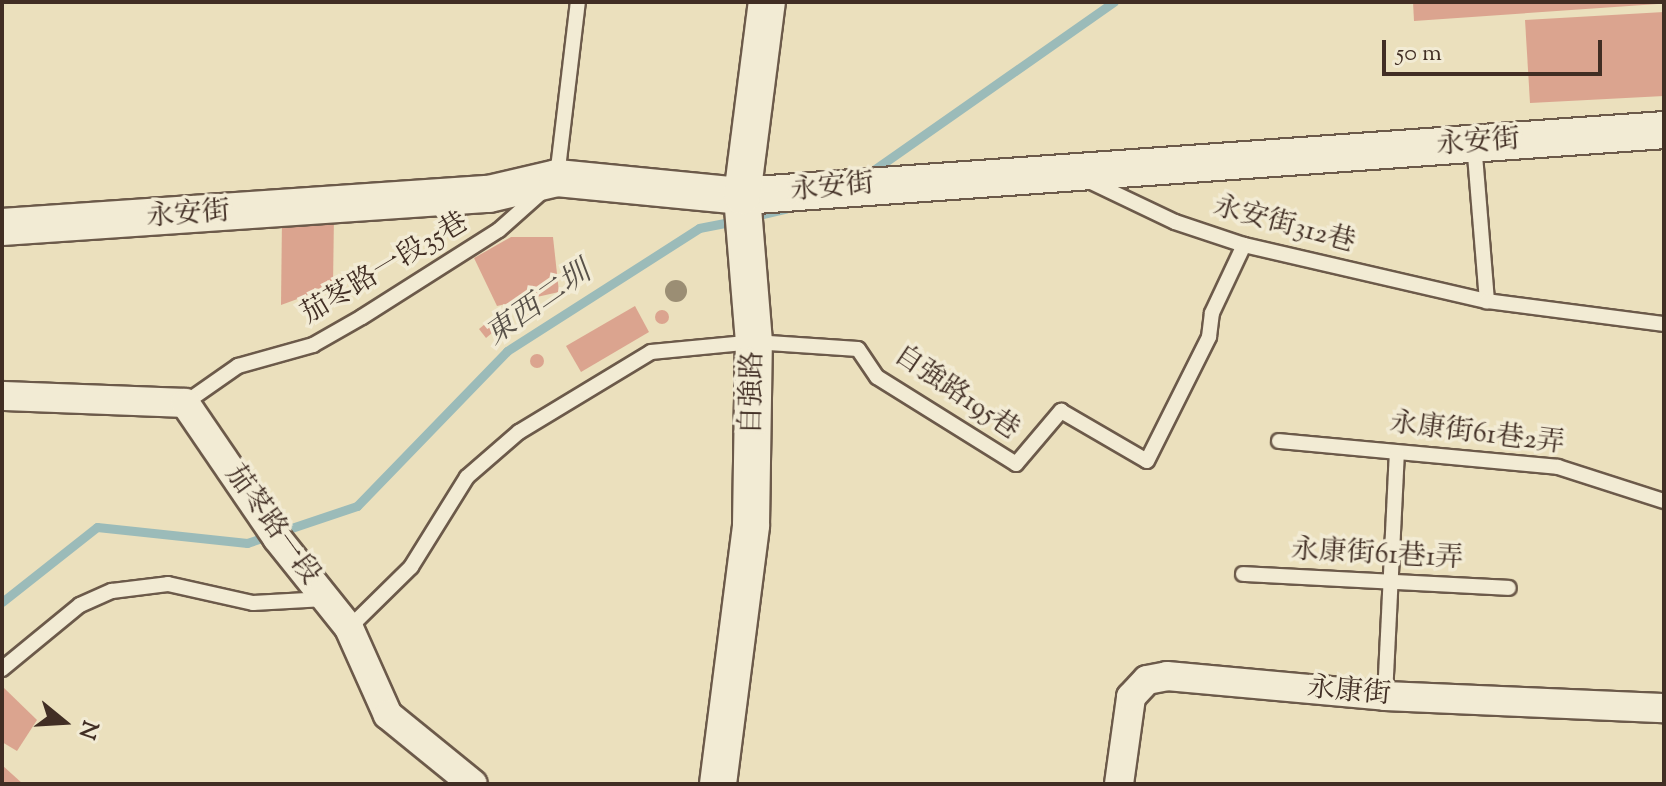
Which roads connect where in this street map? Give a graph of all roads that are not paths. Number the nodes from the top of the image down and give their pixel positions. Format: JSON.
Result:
{"nodes":[{"id":1,"x":578,"y":2,"type":"edge"},
{"id":2,"x":767,"y":2,"type":"edge"},
{"id":3,"x":1664,"y":130,"type":"edge"},
{"id":4,"x":1474,"y":143,"type":"junction"},
{"id":5,"x":1077,"y":175,"type":"junction"},
{"id":6,"x":557,"y":178,"type":"junction"},
{"id":7,"x":742,"y":196,"type":"junction"},
{"id":8,"x":2,"y":227,"type":"edge"},
{"id":9,"x":1244,"y":245,"type":"junction"},
{"id":10,"x":1487,"y":301,"type":"junction"},
{"id":11,"x":1664,"y":324,"type":"edge"},
{"id":12,"x":754,"y":342,"type":"junction"},
{"id":13,"x":2,"y":396,"type":"edge"},
{"id":14,"x":185,"y":403,"type":"junction"},
{"id":15,"x":1279,"y":441,"type":"dead end"},
{"id":16,"x":1397,"y":453,"type":"junction"},
{"id":17,"x":1664,"y":501,"type":"edge"},
{"id":18,"x":1243,"y":574,"type":"dead end"},
{"id":19,"x":1391,"y":582,"type":"junction"},
{"id":20,"x":1509,"y":588,"type":"dead end"},
{"id":21,"x":325,"y":599,"type":"junction"},
{"id":22,"x":349,"y":628,"type":"junction"},
{"id":23,"x":2,"y":669,"type":"edge"},
{"id":24,"x":1385,"y":696,"type":"junction"},
{"id":25,"x":1664,"y":708,"type":"edge"},
{"id":26,"x":473,"y":784,"type":"edge"},
{"id":27,"x":718,"y":784,"type":"edge"},
{"id":28,"x":1119,"y":784,"type":"edge"}],
"edges":[{"from":1,"to":6,"type":"lane"},
{"from":2,"to":7,"type":"street","name":"自強路"},
{"from":3,"to":4,"type":"street","name":"永安街"},
{"from":4,"to":5,"type":"street","name":"永安街"},
{"from":4,"to":10,"type":"lane"},
{"from":5,"to":7,"type":"street","name":"永安街"},
{"from":5,"to":9,"type":"lane","name":"永安街312巷"},
{"from":6,"to":7,"type":"street","name":"永安街"},
{"from":6,"to":8,"type":"street","name":"永安街"},
{"from":6,"to":14,"type":"lane","name":"茄苳路一段35巷"},
{"from":7,"to":12,"type":"street","name":"自強路"},
{"from":9,"to":10,"type":"lane","name":"永安街312巷"},
{"from":9,"to":12,"type":"lane","name":"自強路195巷"},
{"from":10,"to":11,"type":"lane","name":"永安街312巷"},
{"from":12,"to":22,"type":"lane"},
{"from":12,"to":27,"type":"street","name":"自強路"},
{"from":13,"to":14,"type":"street"},
{"from":14,"to":21,"type":"street","name":"茄苳路一段"},
{"from":15,"to":16,"type":"lane","name":"永康街61巷2弄"},
{"from":16,"to":17,"type":"lane","name":"永康街61巷2弄"},
{"from":16,"to":19,"type":"lane"},
{"from":18,"to":19,"type":"lane","name":"永康街61巷1弄"},
{"from":19,"to":20,"type":"lane","name":"永康街61巷1弄"},
{"from":19,"to":24,"type":"lane"},
{"from":21,"to":22,"type":"street","name":"茄苳路一段"},
{"from":21,"to":23,"type":"lane"},
{"from":22,"to":26,"type":"street","name":"茄苳路一段"},
{"from":24,"to":25,"type":"street","name":"永康街"},
{"from":24,"to":28,"type":"street","name":"永康街"}]}
